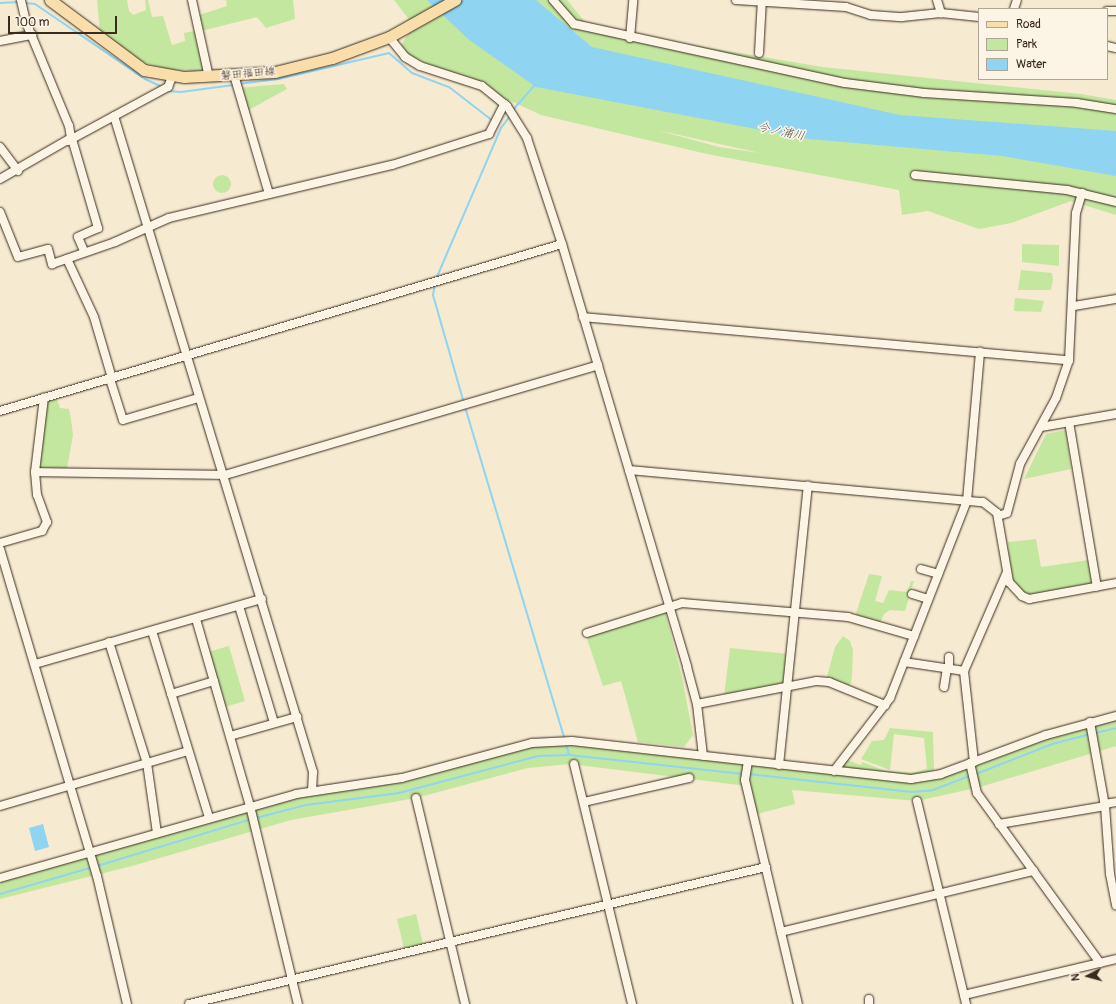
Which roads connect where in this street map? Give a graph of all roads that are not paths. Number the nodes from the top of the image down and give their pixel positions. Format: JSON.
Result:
{"nodes":[{"id":1,"x":21,"y":0,"type":"edge"},
{"id":2,"x":50,"y":0,"type":"edge"},
{"id":3,"x":192,"y":0,"type":"edge"},
{"id":4,"x":455,"y":0,"type":"edge"},
{"id":5,"x":553,"y":0,"type":"edge"},
{"id":6,"x":633,"y":0,"type":"edge"},
{"id":7,"x":736,"y":0,"type":"edge"},
{"id":8,"x":937,"y":0,"type":"edge"},
{"id":9,"x":762,"y":1,"type":"edge"},
{"id":10,"x":830,"y":3,"type":"edge"},
{"id":11,"x":941,"y":13,"type":"junction"},
{"id":12,"x":978,"y":17,"type":"edge"},
{"id":13,"x":32,"y":35,"type":"junction"},
{"id":14,"x":389,"y":36,"type":"junction"},
{"id":15,"x":630,"y":38,"type":"junction"},
{"id":16,"x":0,"y":41,"type":"edge"},
{"id":17,"x":759,"y":53,"type":"dead end"},
{"id":18,"x":234,"y":76,"type":"junction"},
{"id":19,"x":172,"y":77,"type":"junction"},
{"id":20,"x":209,"y":77,"type":"junction"},
{"id":21,"x":504,"y":104,"type":"junction"},
{"id":22,"x":1116,"y":109,"type":"edge"},
{"id":23,"x":114,"y":116,"type":"junction"},
{"id":24,"x":70,"y":140,"type":"junction"},
{"id":25,"x":0,"y":147,"type":"edge"},
{"id":26,"x":18,"y":170,"type":"junction"},
{"id":27,"x":915,"y":175,"type":"dead end"},
{"id":28,"x":0,"y":179,"type":"edge"},
{"id":29,"x":1082,"y":193,"type":"junction"},
{"id":30,"x":269,"y":194,"type":"junction"},
{"id":31,"x":1116,"y":202,"type":"edge"},
{"id":32,"x":0,"y":212,"type":"edge"},
{"id":33,"x":148,"y":228,"type":"junction"},
{"id":34,"x":562,"y":244,"type":"junction"},
{"id":35,"x":84,"y":251,"type":"junction"},
{"id":36,"x":67,"y":259,"type":"junction"},
{"id":37,"x":1116,"y":299,"type":"edge"},
{"id":38,"x":1074,"y":306,"type":"junction"},
{"id":39,"x":583,"y":317,"type":"junction"},
{"id":40,"x":980,"y":352,"type":"junction"},
{"id":41,"x":186,"y":356,"type":"junction"},
{"id":42,"x":1069,"y":360,"type":"junction"},
{"id":43,"x":598,"y":365,"type":"junction"},
{"id":44,"x":111,"y":379,"type":"junction"},
{"id":45,"x":44,"y":398,"type":"junction"},
{"id":46,"x":198,"y":398,"type":"junction"},
{"id":47,"x":0,"y":411,"type":"edge"},
{"id":48,"x":1116,"y":414,"type":"edge"},
{"id":49,"x":1069,"y":422,"type":"junction"},
{"id":50,"x":1041,"y":427,"type":"junction"},
{"id":51,"x":629,"y":470,"type":"junction"},
{"id":52,"x":36,"y":472,"type":"junction"},
{"id":53,"x":225,"y":475,"type":"junction"},
{"id":54,"x":808,"y":486,"type":"junction"},
{"id":55,"x":967,"y":501,"type":"junction"},
{"id":56,"x":998,"y":516,"type":"junction"},
{"id":57,"x":0,"y":543,"type":"edge"},
{"id":58,"x":0,"y":549,"type":"edge"},
{"id":59,"x":921,"y":569,"type":"dead end"},
{"id":60,"x":1007,"y":572,"type":"junction"},
{"id":61,"x":938,"y":574,"type":"junction"},
{"id":62,"x":1116,"y":584,"type":"edge"},
{"id":63,"x":1097,"y":587,"type":"junction"},
{"id":64,"x":912,"y":594,"type":"dead end"},
{"id":65,"x":262,"y":599,"type":"junction"},
{"id":66,"x":928,"y":599,"type":"junction"},
{"id":67,"x":239,"y":606,"type":"junction"},
{"id":68,"x":670,"y":607,"type":"junction"},
{"id":69,"x":795,"y":612,"type":"junction"},
{"id":70,"x":196,"y":620,"type":"junction"},
{"id":71,"x":152,"y":631,"type":"junction"},
{"id":72,"x":587,"y":633,"type":"dead end"},
{"id":73,"x":914,"y":636,"type":"junction"},
{"id":74,"x":109,"y":642,"type":"junction"},
{"id":75,"x":949,"y":657,"type":"dead end"},
{"id":76,"x":904,"y":662,"type":"junction"},
{"id":77,"x":35,"y":664,"type":"junction"},
{"id":78,"x":948,"y":668,"type":"junction"},
{"id":79,"x":964,"y":671,"type":"junction"},
{"id":80,"x":214,"y":681,"type":"junction"},
{"id":81,"x":787,"y":687,"type":"junction"},
{"id":82,"x":944,"y":687,"type":"dead end"},
{"id":83,"x":171,"y":694,"type":"junction"},
{"id":84,"x":697,"y":704,"type":"junction"},
{"id":85,"x":885,"y":705,"type":"junction"},
{"id":86,"x":1116,"y":716,"type":"edge"},
{"id":87,"x":297,"y":717,"type":"junction"},
{"id":88,"x":274,"y":724,"type":"junction"},
{"id":89,"x":1090,"y":724,"type":"junction"},
{"id":90,"x":230,"y":736,"type":"junction"},
{"id":91,"x":188,"y":751,"type":"junction"},
{"id":92,"x":703,"y":756,"type":"junction"},
{"id":93,"x":147,"y":763,"type":"junction"},
{"id":94,"x":748,"y":763,"type":"junction"},
{"id":95,"x":972,"y":763,"type":"junction"},
{"id":96,"x":574,"y":764,"type":"dead end"},
{"id":97,"x":779,"y":765,"type":"junction"},
{"id":98,"x":834,"y":771,"type":"junction"},
{"id":99,"x":689,"y":778,"type":"dead end"},
{"id":100,"x":70,"y":785,"type":"junction"},
{"id":101,"x":312,"y":790,"type":"junction"},
{"id":102,"x":416,"y":798,"type":"dead end"},
{"id":103,"x":917,"y":801,"type":"dead end"},
{"id":104,"x":584,"y":802,"type":"junction"},
{"id":105,"x":1116,"y":802,"type":"edge"},
{"id":106,"x":1104,"y":805,"type":"junction"},
{"id":107,"x":0,"y":806,"type":"edge"},
{"id":108,"x":251,"y":808,"type":"junction"},
{"id":109,"x":209,"y":818,"type":"junction"},
{"id":110,"x":1000,"y":824,"type":"junction"},
{"id":111,"x":157,"y":833,"type":"junction"},
{"id":112,"x":90,"y":853,"type":"junction"},
{"id":113,"x":766,"y":867,"type":"junction"},
{"id":114,"x":1034,"y":872,"type":"junction"},
{"id":115,"x":0,"y":878,"type":"edge"},
{"id":116,"x":940,"y":895,"type":"junction"},
{"id":117,"x":609,"y":904,"type":"junction"},
{"id":118,"x":1116,"y":905,"type":"edge"},
{"id":119,"x":782,"y":932,"type":"junction"},
{"id":120,"x":450,"y":942,"type":"junction"},
{"id":121,"x":1116,"y":959,"type":"edge"},
{"id":122,"x":1100,"y":963,"type":"junction"},
{"id":123,"x":293,"y":979,"type":"junction"},
{"id":124,"x":964,"y":995,"type":"junction"},
{"id":125,"x":127,"y":1004,"type":"edge"},
{"id":126,"x":189,"y":1004,"type":"edge"},
{"id":127,"x":298,"y":1004,"type":"edge"},
{"id":128,"x":465,"y":1004,"type":"edge"},
{"id":129,"x":632,"y":1004,"type":"edge"},
{"id":130,"x":798,"y":1004,"type":"edge"},
{"id":131,"x":966,"y":1004,"type":"edge"}],
"edges":[{"from":1,"to":13,"type":"street"},
{"from":2,"to":19,"type":"main road","name":"磐田福田線"},
{"from":3,"to":20,"type":"street"},
{"from":4,"to":14,"type":"main road","name":"磐田福田線"},
{"from":5,"to":15,"type":"street"},
{"from":6,"to":15,"type":"street"},
{"from":7,"to":9,"type":"street"},
{"from":8,"to":11,"type":"street"},
{"from":9,"to":10,"type":"street"},
{"from":9,"to":17,"type":"street"},
{"from":10,"to":11,"type":"street"},
{"from":11,"to":12,"type":"street"},
{"from":13,"to":16,"type":"street"},
{"from":13,"to":24,"type":"street"},
{"from":14,"to":18,"type":"main road","name":"磐田福田線"},
{"from":14,"to":21,"type":"street"},
{"from":15,"to":22,"type":"street"},
{"from":18,"to":20,"type":"main road","name":"磐田福田線"},
{"from":18,"to":30,"type":"street"},
{"from":19,"to":20,"type":"main road","name":"磐田福田線"},
{"from":19,"to":23,"type":"street"},
{"from":21,"to":30,"type":"street"},
{"from":21,"to":34,"type":"street"},
{"from":23,"to":24,"type":"street"},
{"from":23,"to":33,"type":"street"},
{"from":24,"to":26,"type":"street"},
{"from":24,"to":35,"type":"street"},
{"from":25,"to":26,"type":"street"},
{"from":26,"to":28,"type":"street"},
{"from":27,"to":29,"type":"street"},
{"from":29,"to":31,"type":"street"},
{"from":29,"to":38,"type":"street"},
{"from":30,"to":33,"type":"street"},
{"from":32,"to":36,"type":"street"},
{"from":33,"to":35,"type":"street"},
{"from":33,"to":41,"type":"street"},
{"from":34,"to":39,"type":"street"},
{"from":34,"to":41,"type":"street"},
{"from":35,"to":36,"type":"street"},
{"from":36,"to":44,"type":"street"},
{"from":37,"to":38,"type":"street"},
{"from":38,"to":42,"type":"street"},
{"from":39,"to":40,"type":"street"},
{"from":39,"to":43,"type":"street"},
{"from":40,"to":42,"type":"street"},
{"from":40,"to":55,"type":"street"},
{"from":41,"to":44,"type":"street"},
{"from":41,"to":46,"type":"street"},
{"from":42,"to":50,"type":"street"},
{"from":43,"to":51,"type":"street"},
{"from":43,"to":53,"type":"street"},
{"from":44,"to":45,"type":"street"},
{"from":44,"to":46,"type":"street"},
{"from":45,"to":47,"type":"street"},
{"from":45,"to":52,"type":"street"},
{"from":46,"to":53,"type":"street"},
{"from":48,"to":49,"type":"street"},
{"from":49,"to":50,"type":"street"},
{"from":49,"to":63,"type":"street"},
{"from":50,"to":56,"type":"street"},
{"from":51,"to":54,"type":"street"},
{"from":51,"to":68,"type":"street"},
{"from":52,"to":53,"type":"street"},
{"from":52,"to":57,"type":"street"},
{"from":53,"to":65,"type":"street"},
{"from":54,"to":55,"type":"street"},
{"from":54,"to":69,"type":"street"},
{"from":55,"to":56,"type":"street"},
{"from":55,"to":61,"type":"street"},
{"from":56,"to":60,"type":"street"},
{"from":58,"to":77,"type":"street"},
{"from":59,"to":61,"type":"street"},
{"from":60,"to":63,"type":"street"},
{"from":60,"to":79,"type":"street"},
{"from":61,"to":66,"type":"street"},
{"from":62,"to":63,"type":"street"},
{"from":64,"to":66,"type":"street"},
{"from":65,"to":67,"type":"street"},
{"from":65,"to":87,"type":"street"},
{"from":66,"to":73,"type":"street"},
{"from":67,"to":70,"type":"street"},
{"from":67,"to":88,"type":"street"},
{"from":68,"to":69,"type":"street"},
{"from":68,"to":72,"type":"street"},
{"from":68,"to":84,"type":"street"},
{"from":69,"to":73,"type":"street"},
{"from":69,"to":81,"type":"street"},
{"from":70,"to":71,"type":"street"},
{"from":70,"to":80,"type":"street"},
{"from":71,"to":74,"type":"street"},
{"from":71,"to":83,"type":"street"},
{"from":73,"to":76,"type":"street"},
{"from":74,"to":77,"type":"street"},
{"from":74,"to":93,"type":"street"},
{"from":75,"to":78,"type":"street"},
{"from":76,"to":78,"type":"street"},
{"from":76,"to":85,"type":"street"},
{"from":77,"to":100,"type":"street"},
{"from":78,"to":79,"type":"street"},
{"from":78,"to":82,"type":"street"},
{"from":79,"to":95,"type":"street"},
{"from":80,"to":83,"type":"street"},
{"from":80,"to":90,"type":"street"},
{"from":81,"to":84,"type":"street"},
{"from":81,"to":85,"type":"street"},
{"from":81,"to":97,"type":"street"},
{"from":83,"to":91,"type":"street"},
{"from":84,"to":92,"type":"street"},
{"from":85,"to":98,"type":"street"},
{"from":86,"to":89,"type":"street"},
{"from":87,"to":88,"type":"street"},
{"from":87,"to":101,"type":"street"},
{"from":88,"to":90,"type":"street"},
{"from":89,"to":95,"type":"street"},
{"from":89,"to":106,"type":"street"},
{"from":90,"to":108,"type":"street"},
{"from":91,"to":93,"type":"street"},
{"from":91,"to":109,"type":"street"},
{"from":92,"to":94,"type":"street"},
{"from":92,"to":101,"type":"street"},
{"from":93,"to":100,"type":"street"},
{"from":93,"to":111,"type":"street"},
{"from":94,"to":97,"type":"street"},
{"from":94,"to":113,"type":"street"},
{"from":95,"to":98,"type":"street"},
{"from":95,"to":110,"type":"street"},
{"from":96,"to":104,"type":"street"},
{"from":97,"to":98,"type":"street"},
{"from":99,"to":104,"type":"street"},
{"from":100,"to":107,"type":"street"},
{"from":100,"to":112,"type":"street"},
{"from":101,"to":108,"type":"street"},
{"from":102,"to":120,"type":"street"},
{"from":103,"to":116,"type":"street"},
{"from":104,"to":117,"type":"street"},
{"from":105,"to":106,"type":"street"},
{"from":106,"to":110,"type":"street"},
{"from":106,"to":118,"type":"street"},
{"from":108,"to":109,"type":"street"},
{"from":108,"to":123,"type":"street"},
{"from":109,"to":111,"type":"street"},
{"from":110,"to":114,"type":"street"},
{"from":111,"to":112,"type":"street"},
{"from":112,"to":115,"type":"street"},
{"from":112,"to":125,"type":"street"},
{"from":113,"to":117,"type":"street"},
{"from":113,"to":119,"type":"street"},
{"from":114,"to":116,"type":"street"},
{"from":114,"to":122,"type":"street"},
{"from":116,"to":119,"type":"street"},
{"from":116,"to":124,"type":"street"},
{"from":117,"to":120,"type":"street"},
{"from":117,"to":129,"type":"street"},
{"from":119,"to":130,"type":"street"},
{"from":120,"to":123,"type":"street"},
{"from":120,"to":128,"type":"street"},
{"from":121,"to":122,"type":"street"},
{"from":122,"to":124,"type":"street"},
{"from":123,"to":126,"type":"street"},
{"from":123,"to":127,"type":"street"},
{"from":124,"to":131,"type":"street"}]}
